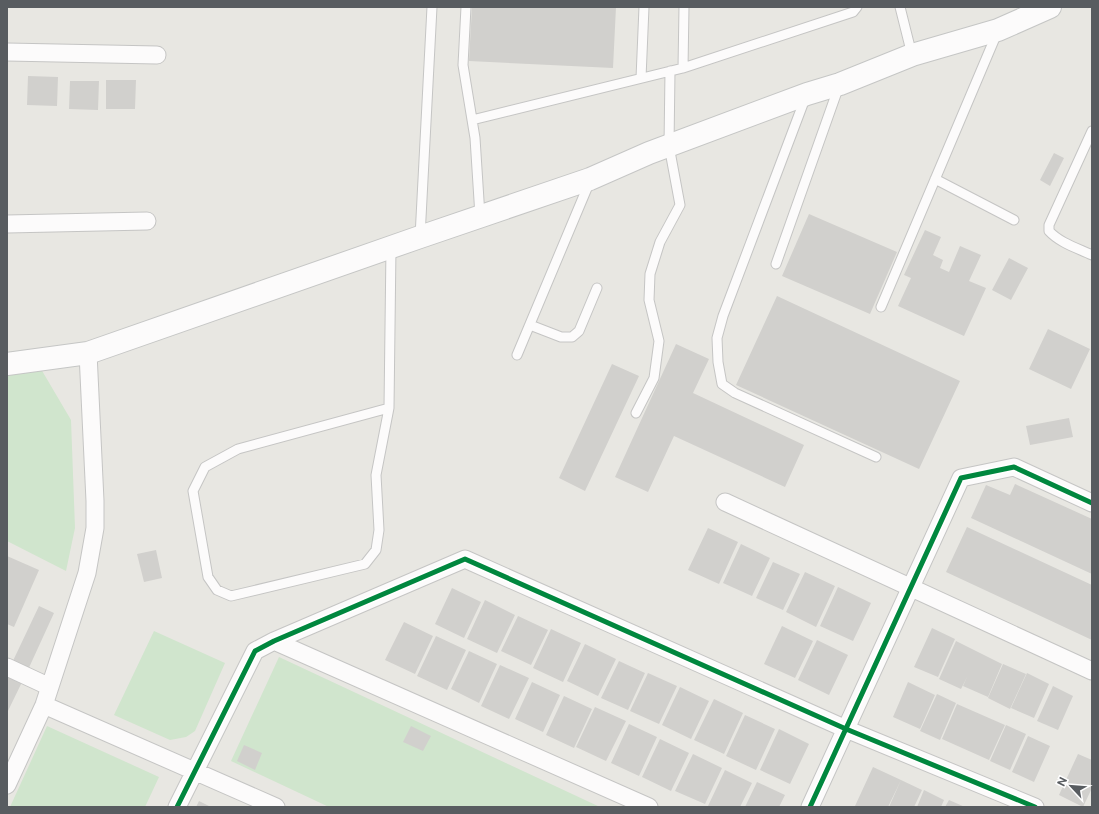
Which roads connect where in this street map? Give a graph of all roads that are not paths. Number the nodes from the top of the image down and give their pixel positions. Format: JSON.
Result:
{"nodes":[{"id":1,"x":432,"y":7,"type":"edge"},
{"id":2,"x":466,"y":7,"type":"edge"},
{"id":3,"x":644,"y":7,"type":"edge"},
{"id":4,"x":684,"y":7,"type":"edge"},
{"id":5,"x":857,"y":7,"type":"edge"},
{"id":6,"x":900,"y":7,"type":"edge"},
{"id":7,"x":1050,"y":7,"type":"edge"},
{"id":8,"x":998,"y":30,"type":"junction"},
{"id":9,"x":7,"y":52,"type":"edge"},
{"id":10,"x":157,"y":55,"type":"dead end"},
{"id":11,"x":912,"y":55,"type":"junction"},
{"id":12,"x":683,"y":68,"type":"junction"},
{"id":13,"x":670,"y":71,"type":"junction"},
{"id":14,"x":641,"y":78,"type":"junction"},
{"id":15,"x":840,"y":84,"type":"junction"},
{"id":16,"x":807,"y":94,"type":"junction"},
{"id":17,"x":472,"y":120,"type":"junction"},
{"id":18,"x":1092,"y":131,"type":"edge"},
{"id":19,"x":669,"y":146,"type":"junction"},
{"id":20,"x":590,"y":180,"type":"junction"},
{"id":21,"x":935,"y":180,"type":"junction"},
{"id":22,"x":480,"y":217,"type":"junction"},
{"id":23,"x":1014,"y":220,"type":"dead end"},
{"id":24,"x":147,"y":221,"type":"dead end"},
{"id":25,"x":7,"y":224,"type":"edge"},
{"id":26,"x":420,"y":237,"type":"junction"},
{"id":27,"x":391,"y":247,"type":"junction"},
{"id":28,"x":1092,"y":255,"type":"edge"},
{"id":29,"x":776,"y":264,"type":"dead end"},
{"id":30,"x":597,"y":288,"type":"dead end"},
{"id":31,"x":881,"y":307,"type":"dead end"},
{"id":32,"x":530,"y":324,"type":"junction"},
{"id":33,"x":88,"y":354,"type":"junction"},
{"id":34,"x":517,"y":355,"type":"dead end"},
{"id":35,"x":7,"y":364,"type":"edge"},
{"id":36,"x":390,"y":408,"type":"junction"},
{"id":37,"x":636,"y":413,"type":"dead end"},
{"id":38,"x":876,"y":457,"type":"dead end"},
{"id":39,"x":725,"y":502,"type":"dead end"},
{"id":40,"x":1092,"y":503,"type":"edge"},
{"id":41,"x":911,"y":587,"type":"junction"},
{"id":42,"x":274,"y":641,"type":"junction"},
{"id":43,"x":7,"y":667,"type":"edge"},
{"id":44,"x":1092,"y":671,"type":"edge"},
{"id":45,"x":50,"y":687,"type":"junction"},
{"id":46,"x":44,"y":705,"type":"junction"},
{"id":47,"x":846,"y":729,"type":"junction"},
{"id":48,"x":12,"y":762,"type":"edge"},
{"id":49,"x":195,"y":771,"type":"junction"},
{"id":50,"x":7,"y":785,"type":"edge"},
{"id":51,"x":177,"y":807,"type":"edge"},
{"id":52,"x":276,"y":807,"type":"edge"},
{"id":53,"x":649,"y":807,"type":"edge"},
{"id":54,"x":810,"y":807,"type":"edge"},
{"id":55,"x":1035,"y":807,"type":"edge"}],
"edges":[{"from":1,"to":26,"type":"lane"},
{"from":2,"to":17,"type":"lane"},
{"from":3,"to":14,"type":"lane"},
{"from":4,"to":12,"type":"lane"},
{"from":5,"to":12,"type":"lane"},
{"from":6,"to":11,"type":"lane"},
{"from":7,"to":8,"type":"main road"},
{"from":8,"to":11,"type":"main road"},
{"from":8,"to":21,"type":"lane"},
{"from":9,"to":10,"type":"street"},
{"from":11,"to":15,"type":"main road"},
{"from":12,"to":13,"type":"lane"},
{"from":13,"to":14,"type":"lane"},
{"from":13,"to":19,"type":"lane"},
{"from":14,"to":17,"type":"lane"},
{"from":15,"to":16,"type":"main road"},
{"from":15,"to":29,"type":"lane"},
{"from":16,"to":19,"type":"main road"},
{"from":16,"to":38,"type":"lane"},
{"from":17,"to":22,"type":"lane"},
{"from":18,"to":28,"type":"lane"},
{"from":19,"to":20,"type":"main road"},
{"from":19,"to":37,"type":"lane"},
{"from":20,"to":22,"type":"main road"},
{"from":20,"to":32,"type":"lane"},
{"from":21,"to":23,"type":"lane"},
{"from":21,"to":31,"type":"lane"},
{"from":22,"to":26,"type":"main road"},
{"from":24,"to":25,"type":"street"},
{"from":26,"to":27,"type":"main road"},
{"from":27,"to":33,"type":"main road"},
{"from":27,"to":36,"type":"lane"},
{"from":30,"to":32,"type":"lane"},
{"from":32,"to":34,"type":"lane"},
{"from":33,"to":35,"type":"main road"},
{"from":33,"to":45,"type":"street"},
{"from":36,"to":36,"type":"lane"},
{"from":39,"to":41,"type":"street"},
{"from":40,"to":41,"type":"street"},
{"from":41,"to":44,"type":"street"},
{"from":41,"to":47,"type":"street"},
{"from":42,"to":47,"type":"street"},
{"from":42,"to":49,"type":"street"},
{"from":42,"to":53,"type":"street"},
{"from":43,"to":45,"type":"street"},
{"from":45,"to":46,"type":"street"},
{"from":46,"to":48,"type":"street"},
{"from":46,"to":49,"type":"street"},
{"from":47,"to":54,"type":"street"},
{"from":47,"to":55,"type":"street"},
{"from":48,"to":50,"type":"street"},
{"from":49,"to":51,"type":"street"},
{"from":49,"to":52,"type":"street"}]}
